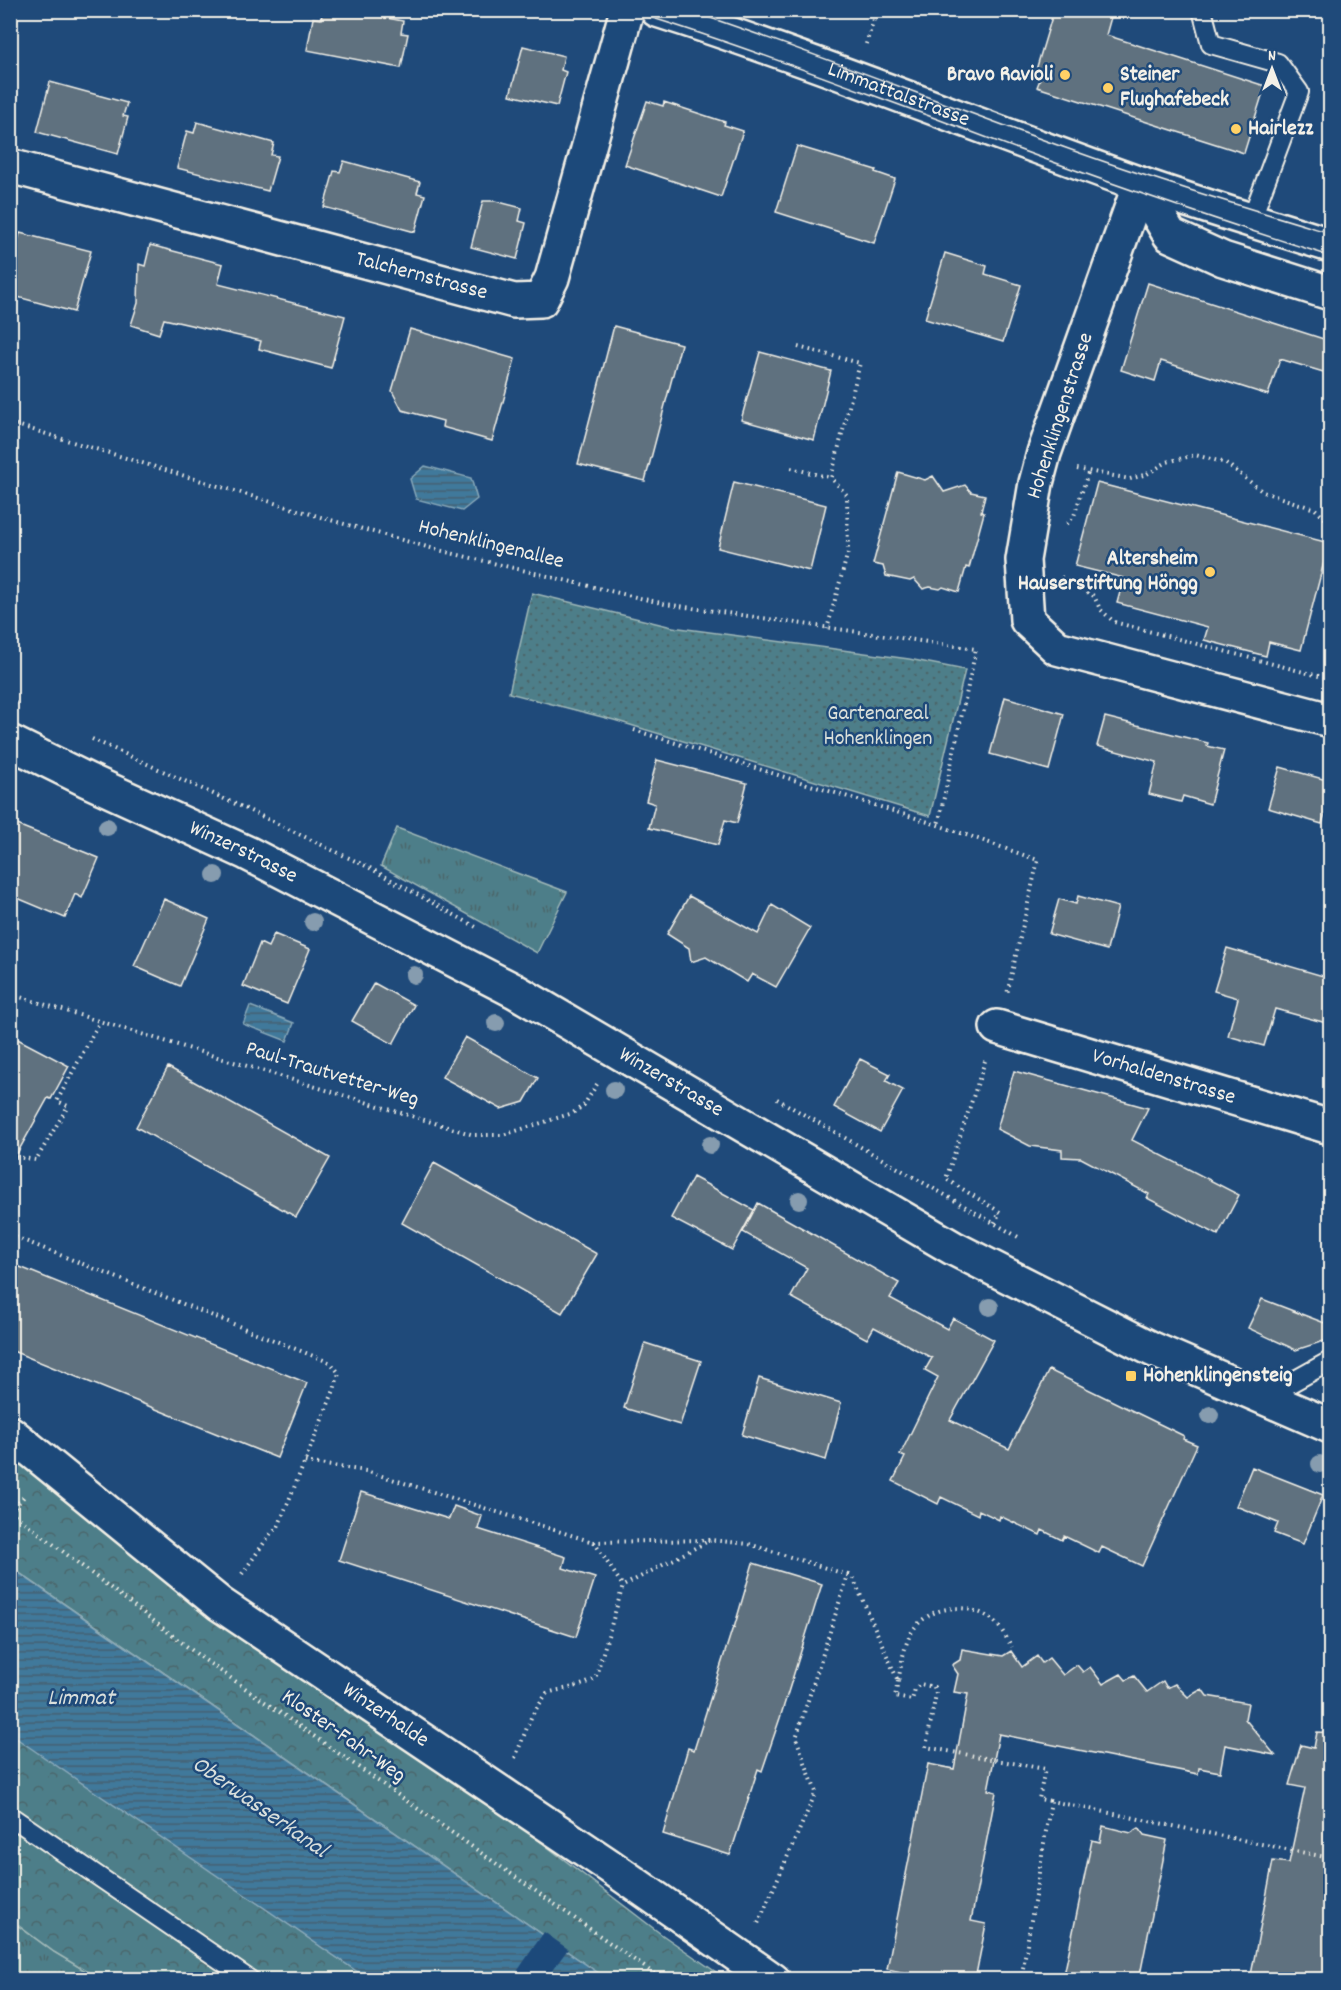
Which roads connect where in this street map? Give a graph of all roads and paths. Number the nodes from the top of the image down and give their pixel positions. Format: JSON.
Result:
{"nodes":[{"id":1,"x":627,"y":10,"type":"edge"},
{"id":2,"x":657,"y":10,"type":"edge"},
{"id":3,"x":877,"y":10,"type":"edge"},
{"id":4,"x":1202,"y":10,"type":"edge"},
{"id":5,"x":866,"y":44,"type":"dead end"},
{"id":6,"x":10,"y":166,"type":"edge"},
{"id":7,"x":1140,"y":184,"type":"junction"},
{"id":8,"x":1251,"y":220,"type":"junction"},
{"id":9,"x":1330,"y":244,"type":"edge"},
{"id":10,"x":1330,"y":293,"type":"edge"},
{"id":11,"x":798,"y":347,"type":"dead end"},
{"id":12,"x":10,"y":423,"type":"edge"},
{"id":13,"x":791,"y":468,"type":"dead end"},
{"id":14,"x":831,"y":478,"type":"junction"},
{"id":15,"x":1330,"y":523,"type":"edge"},
{"id":16,"x":1062,"y":530,"type":"dead end"},
{"id":17,"x":1054,"y":572,"type":"dead end"},
{"id":18,"x":827,"y":629,"type":"junction"},
{"id":19,"x":1330,"y":679,"type":"edge"},
{"id":20,"x":1330,"y":720,"type":"edge"},
{"id":21,"x":634,"y":730,"type":"dead end"},
{"id":22,"x":10,"y":742,"type":"edge"},
{"id":23,"x":938,"y":825,"type":"junction"},
{"id":24,"x":1008,"y":989,"type":"dead end"},
{"id":25,"x":10,"y":994,"type":"edge"},
{"id":26,"x":100,"y":1021,"type":"junction"},
{"id":27,"x":997,"y":1027,"type":"dead end"},
{"id":28,"x":616,"y":1052,"type":"junction"},
{"id":29,"x":982,"y":1068,"type":"dead end"},
{"id":30,"x":1330,"y":1127,"type":"edge"},
{"id":31,"x":10,"y":1156,"type":"edge"},
{"id":32,"x":994,"y":1224,"type":"dead end"},
{"id":33,"x":10,"y":1235,"type":"edge"},
{"id":34,"x":1330,"y":1361,"type":"edge"},
{"id":35,"x":1263,"y":1398,"type":"junction"},
{"id":36,"x":1330,"y":1426,"type":"edge"},
{"id":37,"x":10,"y":1433,"type":"edge"},
{"id":38,"x":305,"y":1462,"type":"junction"},
{"id":39,"x":10,"y":1511,"type":"edge"},
{"id":40,"x":711,"y":1540,"type":"junction"},
{"id":41,"x":593,"y":1542,"type":"junction"},
{"id":42,"x":848,"y":1575,"type":"junction"},
{"id":43,"x":622,"y":1586,"type":"junction"},
{"id":44,"x":220,"y":1604,"type":"junction"},
{"id":45,"x":1012,"y":1647,"type":"dead end"},
{"id":46,"x":898,"y":1681,"type":"junction"},
{"id":47,"x":495,"y":1789,"type":"junction"},
{"id":48,"x":1051,"y":1801,"type":"junction"},
{"id":49,"x":10,"y":1816,"type":"edge"},
{"id":50,"x":1330,"y":1858,"type":"edge"},
{"id":51,"x":743,"y":1958,"type":"junction"},
{"id":52,"x":250,"y":1980,"type":"edge"},
{"id":53,"x":663,"y":1980,"type":"edge"},
{"id":54,"x":773,"y":1980,"type":"edge"},
{"id":55,"x":1021,"y":1980,"type":"edge"}],
"edges":[{"from":1,"to":6,"type":"street","name":"Talchernstrasse"},
{"from":2,"to":7,"type":"street","name":"Limmattalstrasse"},
{"from":3,"to":5,"type":"path"},
{"from":4,"to":8,"type":"lane"},
{"from":7,"to":8,"type":"street","name":"Limmattalstrasse"},
{"from":7,"to":10,"type":"street"},
{"from":7,"to":20,"type":"street","name":"Hohenklingenstrasse"},
{"from":8,"to":9,"type":"street","name":"Limmattalstrasse"},
{"from":11,"to":14,"type":"path"},
{"from":12,"to":18,"type":"path","name":"Hohenklingenallee"},
{"from":13,"to":14,"type":"path"},
{"from":14,"to":18,"type":"path"},
{"from":15,"to":16,"type":"path"},
{"from":17,"to":19,"type":"path"},
{"from":18,"to":23,"type":"path","name":"Hohenklingenallee"},
{"from":21,"to":23,"type":"path"},
{"from":22,"to":28,"type":"street","name":"Winzerstrasse"},
{"from":23,"to":24,"type":"path"},
{"from":25,"to":26,"type":"path","name":"Paul-Trautvetter-Weg"},
{"from":26,"to":28,"type":"path","name":"Paul-Trautvetter-Weg"},
{"from":26,"to":31,"type":"path"},
{"from":27,"to":30,"type":"street","name":"Vorhaldenstrasse"},
{"from":28,"to":35,"type":"street","name":"Winzerstrasse"},
{"from":29,"to":32,"type":"path"},
{"from":33,"to":38,"type":"path"},
{"from":34,"to":35,"type":"lane"},
{"from":35,"to":36,"type":"street","name":"Winzerstrasse"},
{"from":37,"to":44,"type":"street","name":"Winzerhalde"},
{"from":38,"to":41,"type":"path"},
{"from":38,"to":44,"type":"path"},
{"from":39,"to":53,"type":"path","name":"Kloster-Fahr-Weg"},
{"from":40,"to":41,"type":"path"},
{"from":40,"to":42,"type":"path"},
{"from":40,"to":43,"type":"path"},
{"from":41,"to":43,"type":"path"},
{"from":42,"to":46,"type":"path"},
{"from":42,"to":51,"type":"path"},
{"from":43,"to":47,"type":"path"},
{"from":44,"to":47,"type":"street","name":"Winzerhalde"},
{"from":45,"to":46,"type":"path"},
{"from":46,"to":48,"type":"path"},
{"from":47,"to":51,"type":"street","name":"Winzerhalde"},
{"from":48,"to":50,"type":"path"},
{"from":48,"to":55,"type":"path"},
{"from":49,"to":52,"type":"lane"},
{"from":51,"to":54,"type":"street","name":"Winzerhalde"}]}
